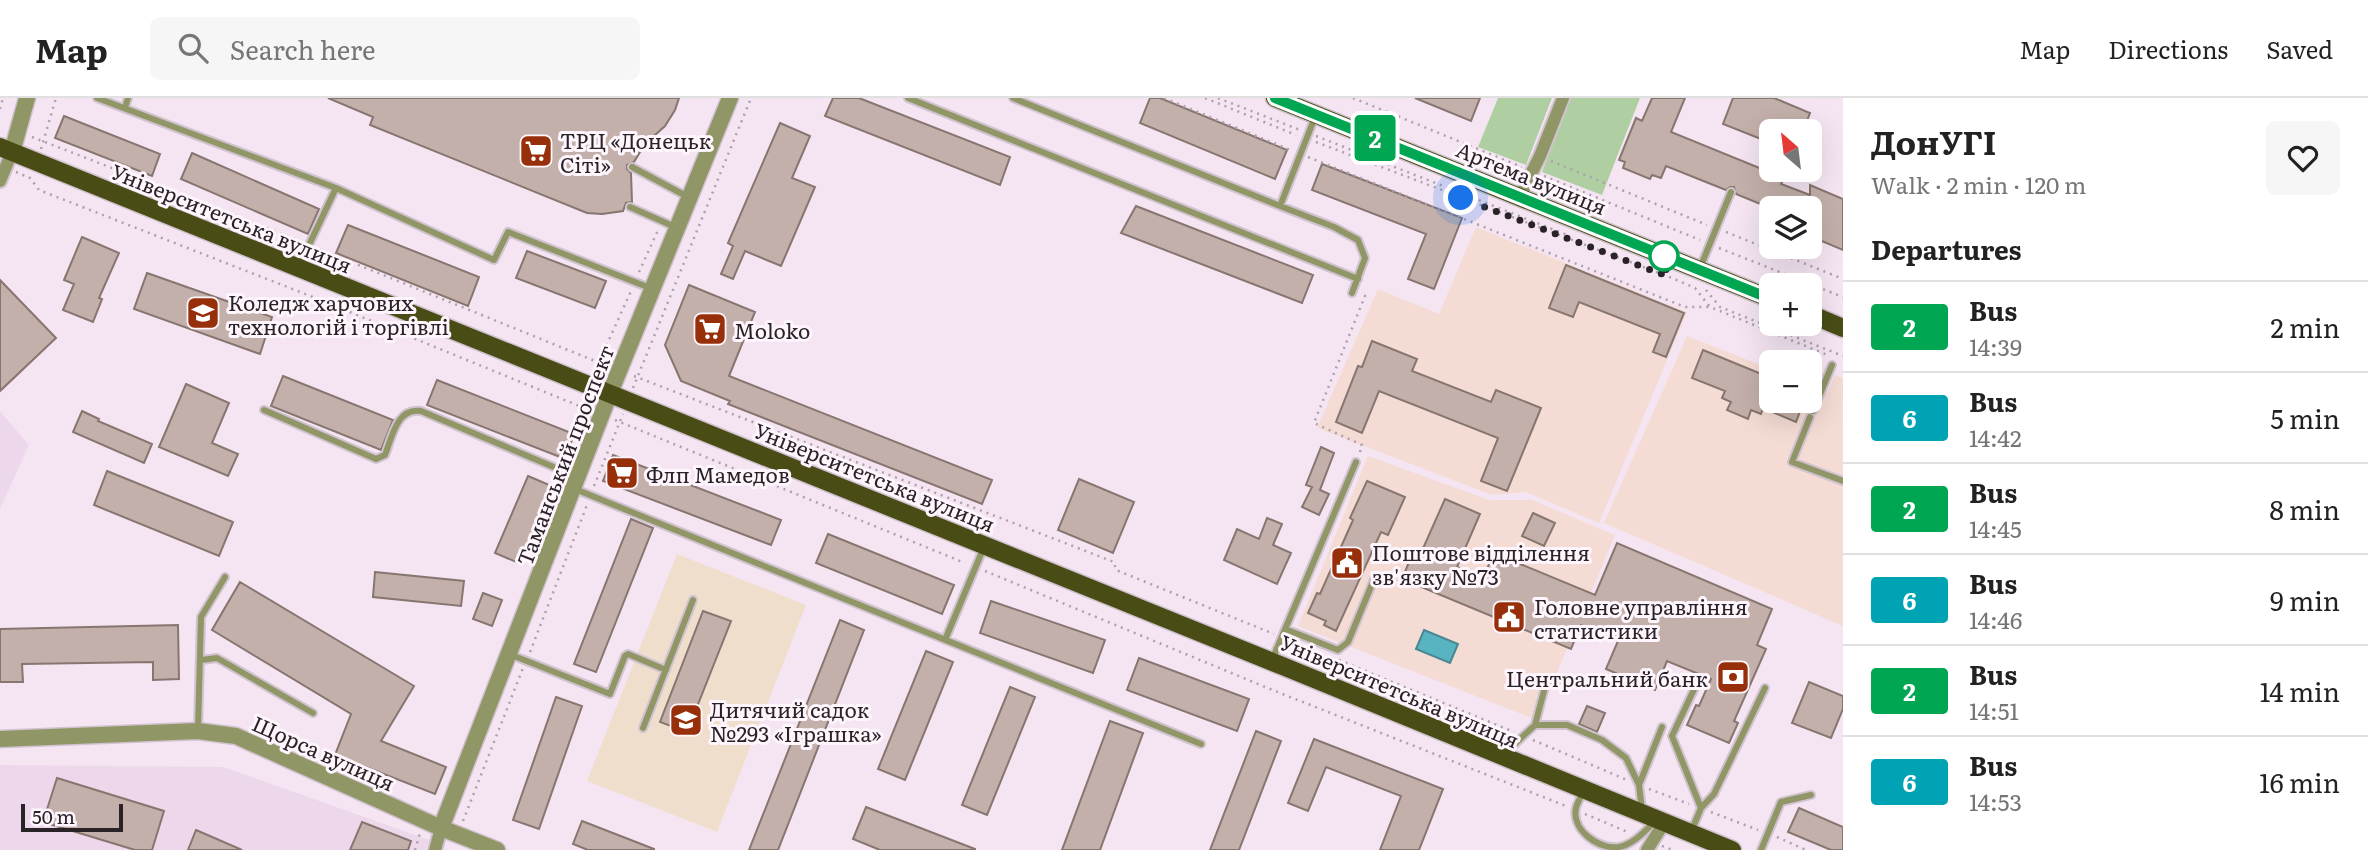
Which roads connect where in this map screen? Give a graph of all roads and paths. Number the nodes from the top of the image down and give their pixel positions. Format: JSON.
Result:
{"nodes":[{"id":1,"x":3,"y":98,"type":"edge"},
{"id":2,"x":27,"y":98,"type":"edge"},
{"id":3,"x":56,"y":98,"type":"edge"},
{"id":4,"x":97,"y":98,"type":"edge"},
{"id":5,"x":128,"y":98,"type":"edge"},
{"id":6,"x":730,"y":98,"type":"edge"},
{"id":7,"x":751,"y":98,"type":"edge"},
{"id":8,"x":908,"y":98,"type":"edge"},
{"id":9,"x":1013,"y":98,"type":"edge"},
{"id":10,"x":1164,"y":98,"type":"edge"},
{"id":11,"x":1205,"y":98,"type":"edge"},
{"id":12,"x":1218,"y":98,"type":"edge"},
{"id":13,"x":1275,"y":98,"type":"edge"},
{"id":14,"x":1353,"y":98,"type":"edge"},
{"id":15,"x":1563,"y":98,"type":"edge"},
{"id":16,"x":125,"y":108,"type":"junction"},
{"id":17,"x":0,"y":109,"type":"edge"},
{"id":18,"x":1316,"y":114,"type":"junction"},
{"id":19,"x":18,"y":131,"type":"junction"},
{"id":20,"x":1307,"y":136,"type":"junction"},
{"id":21,"x":44,"y":141,"type":"junction"},
{"id":22,"x":1300,"y":154,"type":"junction"},
{"id":23,"x":6,"y":156,"type":"edge"},
{"id":24,"x":1539,"y":156,"type":"junction"},
{"id":25,"x":632,"y":167,"type":"dead end"},
{"id":26,"x":33,"y":170,"type":"junction"},
{"id":27,"x":1532,"y":171,"type":"junction"},
{"id":28,"x":0,"y":181,"type":"edge"},
{"id":29,"x":336,"y":188,"type":"junction"},
{"id":30,"x":1731,"y":192,"type":"dead end"},
{"id":31,"x":1520,"y":196,"type":"junction"},
{"id":32,"x":689,"y":197,"type":"junction"},
{"id":33,"x":1280,"y":206,"type":"junction"},
{"id":34,"x":630,"y":207,"type":"dead end"},
{"id":35,"x":670,"y":224,"type":"junction"},
{"id":36,"x":1716,"y":229,"type":"junction"},
{"id":37,"x":1710,"y":244,"type":"junction"},
{"id":38,"x":310,"y":245,"type":"junction"},
{"id":39,"x":299,"y":268,"type":"junction"},
{"id":40,"x":1699,"y":270,"type":"junction"},
{"id":41,"x":1358,"y":279,"type":"junction"},
{"id":42,"x":1843,"y":279,"type":"edge"},
{"id":43,"x":635,"y":282,"type":"junction"},
{"id":44,"x":652,"y":289,"type":"junction"},
{"id":45,"x":1352,"y":293,"type":"joint"},
{"id":46,"x":1759,"y":294,"type":"edge"},
{"id":47,"x":1843,"y":297,"type":"edge"},
{"id":48,"x":1710,"y":307,"type":"junction"},
{"id":49,"x":1822,"y":319,"type":"edge"},
{"id":50,"x":1843,"y":328,"type":"edge"},
{"id":51,"x":1843,"y":358,"type":"edge"},
{"id":52,"x":600,"y":363,"type":"junction"},
{"id":53,"x":1832,"y":365,"type":"dead end"},
{"id":54,"x":619,"y":370,"type":"junction"},
{"id":55,"x":638,"y":377,"type":"junction"},
{"id":56,"x":589,"y":384,"type":"junction"},
{"id":57,"x":610,"y":393,"type":"junction"},
{"id":58,"x":628,"y":401,"type":"junction"},
{"id":59,"x":264,"y":410,"type":"dead end"},
{"id":60,"x":601,"y":415,"type":"junction"},
{"id":61,"x":619,"y":421,"type":"junction"},
{"id":62,"x":1356,"y":462,"type":"joint"},
{"id":63,"x":1843,"y":481,"type":"edge"},
{"id":64,"x":575,"y":483,"type":"junction"},
{"id":65,"x":590,"y":495,"type":"junction"},
{"id":66,"x":985,"y":545,"type":"junction"},
{"id":67,"x":975,"y":567,"type":"junction"},
{"id":68,"x":225,"y":577,"type":"dead end"},
{"id":69,"x":1375,"y":577,"type":"dead end"},
{"id":70,"x":693,"y":600,"type":"dead end"},
{"id":71,"x":1286,"y":629,"type":"junction"},
{"id":72,"x":1282,"y":637,"type":"junction"},
{"id":73,"x":945,"y":640,"type":"junction"},
{"id":74,"x":509,"y":654,"type":"junction"},
{"id":75,"x":1333,"y":658,"type":"dead end"},
{"id":76,"x":201,"y":660,"type":"junction"},
{"id":77,"x":526,"y":661,"type":"junction"},
{"id":78,"x":1272,"y":662,"type":"junction"},
{"id":79,"x":666,"y":670,"type":"junction"},
{"id":80,"x":1562,"y":679,"type":"dead end"},
{"id":81,"x":1698,"y":681,"type":"dead end"},
{"id":82,"x":1765,"y":688,"type":"dead end"},
{"id":83,"x":313,"y":713,"type":"dead end"},
{"id":84,"x":1535,"y":725,"type":"junction"},
{"id":85,"x":1662,"y":727,"type":"dead end"},
{"id":86,"x":643,"y":728,"type":"dead end"},
{"id":87,"x":198,"y":731,"type":"junction"},
{"id":88,"x":1523,"y":736,"type":"junction"},
{"id":89,"x":0,"y":739,"type":"edge"},
{"id":90,"x":1201,"y":744,"type":"dead end"},
{"id":91,"x":1501,"y":757,"type":"junction"},
{"id":92,"x":1639,"y":785,"type":"junction"},
{"id":93,"x":1584,"y":790,"type":"junction"},
{"id":94,"x":1811,"y":795,"type":"dead end"},
{"id":95,"x":1701,"y":808,"type":"junction"},
{"id":96,"x":1575,"y":810,"type":"junction"},
{"id":97,"x":1654,"y":819,"type":"junction"},
{"id":98,"x":441,"y":828,"type":"junction"},
{"id":99,"x":457,"y":834,"type":"junction"},
{"id":100,"x":1690,"y":834,"type":"junction"},
{"id":101,"x":1767,"y":834,"type":"junction"},
{"id":102,"x":1646,"y":843,"type":"edge"},
{"id":103,"x":435,"y":850,"type":"edge"},
{"id":104,"x":497,"y":850,"type":"edge"},
{"id":105,"x":1673,"y":850,"type":"edge"},
{"id":106,"x":1732,"y":850,"type":"edge"},
{"id":107,"x":1761,"y":850,"type":"edge"},
{"id":108,"x":1806,"y":850,"type":"edge"}],
"edges":[{"from":1,"to":17,"type":"path"},
{"from":2,"to":19,"type":"street"},
{"from":3,"to":21,"type":"path"},
{"from":4,"to":16,"type":"lane"},
{"from":5,"to":16,"type":"lane"},
{"from":6,"to":32,"type":"street","name":"Таманський проспект"},
{"from":7,"to":55,"type":"path"},
{"from":8,"to":41,"type":"lane"},
{"from":9,"to":33,"type":"lane"},
{"from":10,"to":22,"type":"path"},
{"from":11,"to":20,"type":"path"},
{"from":12,"to":20,"type":"path"},
{"from":13,"to":18,"type":"main road","name":"Артема вулиця"},
{"from":14,"to":27,"type":"path"},
{"from":15,"to":24,"type":"street"},
{"from":16,"to":29,"type":"lane"},
{"from":18,"to":20,"type":"lane"},
{"from":18,"to":31,"type":"main road","name":"Артема вулиця"},
{"from":19,"to":21,"type":"path"},
{"from":19,"to":23,"type":"street"},
{"from":20,"to":22,"type":"lane"},
{"from":20,"to":48,"type":"path"},
{"from":20,"to":51,"type":"path"},
{"from":21,"to":26,"type":"path"},
{"from":21,"to":38,"type":"path"},
{"from":22,"to":33,"type":"lane"},
{"from":22,"to":48,"type":"path"},
{"from":23,"to":26,"type":"main road","name":"Університетська вулиця"},
{"from":23,"to":26,"type":"path"},
{"from":23,"to":28,"type":"street"},
{"from":24,"to":27,"type":"street"},
{"from":24,"to":36,"type":"path"},
{"from":25,"to":32,"type":"lane"},
{"from":26,"to":39,"type":"main road","name":"Університетська вулиця"},
{"from":26,"to":60,"type":"path"},
{"from":27,"to":31,"type":"street"},
{"from":27,"to":37,"type":"path"},
{"from":29,"to":38,"type":"lane"},
{"from":29,"to":43,"type":"lane"},
{"from":30,"to":36,"type":"lane"},
{"from":31,"to":40,"type":"main road","name":"Артема вулиця"},
{"from":32,"to":35,"type":"street","name":"Таманський проспект"},
{"from":33,"to":41,"type":"lane"},
{"from":34,"to":35,"type":"lane"},
{"from":35,"to":43,"type":"path"},
{"from":35,"to":44,"type":"street","name":"Таманський проспект"},
{"from":36,"to":37,"type":"lane"},
{"from":36,"to":42,"type":"path"},
{"from":37,"to":40,"type":"lane"},
{"from":37,"to":47,"type":"path"},
{"from":38,"to":39,"type":"lane"},
{"from":38,"to":52,"type":"path"},
{"from":39,"to":56,"type":"main road","name":"Університетська вулиця"},
{"from":40,"to":46,"type":"main road","name":"Артема вулиця"},
{"from":41,"to":45,"type":"lane"},
{"from":43,"to":44,"type":"lane"},
{"from":43,"to":52,"type":"path"},
{"from":44,"to":54,"type":"street","name":"Таманський проспект"},
{"from":45,"to":62,"type":"path"},
{"from":48,"to":51,"type":"path"},
{"from":49,"to":50,"type":"main road"},
{"from":52,"to":54,"type":"path"},
{"from":52,"to":56,"type":"path"},
{"from":53,"to":63,"type":"lane"},
{"from":54,"to":55,"type":"path"},
{"from":54,"to":57,"type":"street","name":"Таманський проспект"},
{"from":55,"to":58,"type":"path"},
{"from":55,"to":72,"type":"path"},
{"from":56,"to":57,"type":"main road","name":"Університетська вулиця"},
{"from":57,"to":58,"type":"main road","name":"Університетська вулиця"},
{"from":57,"to":60,"type":"street","name":"Таманський проспект"},
{"from":58,"to":61,"type":"path"},
{"from":58,"to":66,"type":"main road","name":"Університетська вулиця"},
{"from":59,"to":64,"type":"lane"},
{"from":60,"to":61,"type":"path"},
{"from":60,"to":64,"type":"street","name":"Таманський проспект"},
{"from":61,"to":65,"type":"path"},
{"from":61,"to":67,"type":"path"},
{"from":62,"to":71,"type":"lane"},
{"from":64,"to":65,"type":"lane"},
{"from":64,"to":74,"type":"street","name":"Таманський проспект"},
{"from":65,"to":73,"type":"lane"},
{"from":65,"to":77,"type":"path"},
{"from":66,"to":67,"type":"lane"},
{"from":66,"to":78,"type":"main road","name":"Університетська вулиця"},
{"from":67,"to":73,"type":"lane"},
{"from":67,"to":96,"type":"path"},
{"from":68,"to":76,"type":"lane"},
{"from":69,"to":71,"type":"lane"},
{"from":70,"to":79,"type":"lane"},
{"from":71,"to":72,"type":"lane"},
{"from":72,"to":78,"type":"lane"},
{"from":73,"to":90,"type":"lane"},
{"from":74,"to":77,"type":"lane"},
{"from":74,"to":98,"type":"street","name":"Таманський проспект"},
{"from":75,"to":88,"type":"path"},
{"from":76,"to":83,"type":"lane"},
{"from":76,"to":87,"type":"lane"},
{"from":77,"to":79,"type":"lane"},
{"from":77,"to":99,"type":"path"},
{"from":78,"to":91,"type":"main road","name":"Університетська вулиця"},
{"from":79,"to":86,"type":"lane"},
{"from":80,"to":84,"type":"lane"},
{"from":81,"to":95,"type":"lane"},
{"from":82,"to":95,"type":"lane"},
{"from":84,"to":88,"type":"lane"},
{"from":84,"to":92,"type":"lane"},
{"from":85,"to":92,"type":"lane"},
{"from":87,"to":89,"type":"street","name":"Щорса вулиця"},
{"from":87,"to":98,"type":"street","name":"Щорса вулиця"},
{"from":88,"to":91,"type":"lane"},
{"from":88,"to":92,"type":"path"},
{"from":91,"to":93,"type":"main road","name":"Університетська вулиця"},
{"from":92,"to":95,"type":"path"},
{"from":92,"to":97,"type":"lane"},
{"from":93,"to":96,"type":"lane"},
{"from":93,"to":97,"type":"main road","name":"Університетська вулиця"},
{"from":94,"to":101,"type":"lane"},
{"from":95,"to":100,"type":"lane"},
{"from":95,"to":101,"type":"path"},
{"from":96,"to":102,"type":"path"},
{"from":96,"to":102,"type":"lane"},
{"from":97,"to":100,"type":"main road","name":"Університетська вулиця"},
{"from":97,"to":102,"type":"street"},
{"from":98,"to":99,"type":"street","name":"Щорса вулиця"},
{"from":98,"to":103,"type":"street"},
{"from":99,"to":104,"type":"street","name":"Щорса вулиця"},
{"from":100,"to":106,"type":"main road","name":"Університетська вулиця"},
{"from":101,"to":107,"type":"lane"},
{"from":101,"to":108,"type":"path"},
{"from":102,"to":105,"type":"path"}]}
